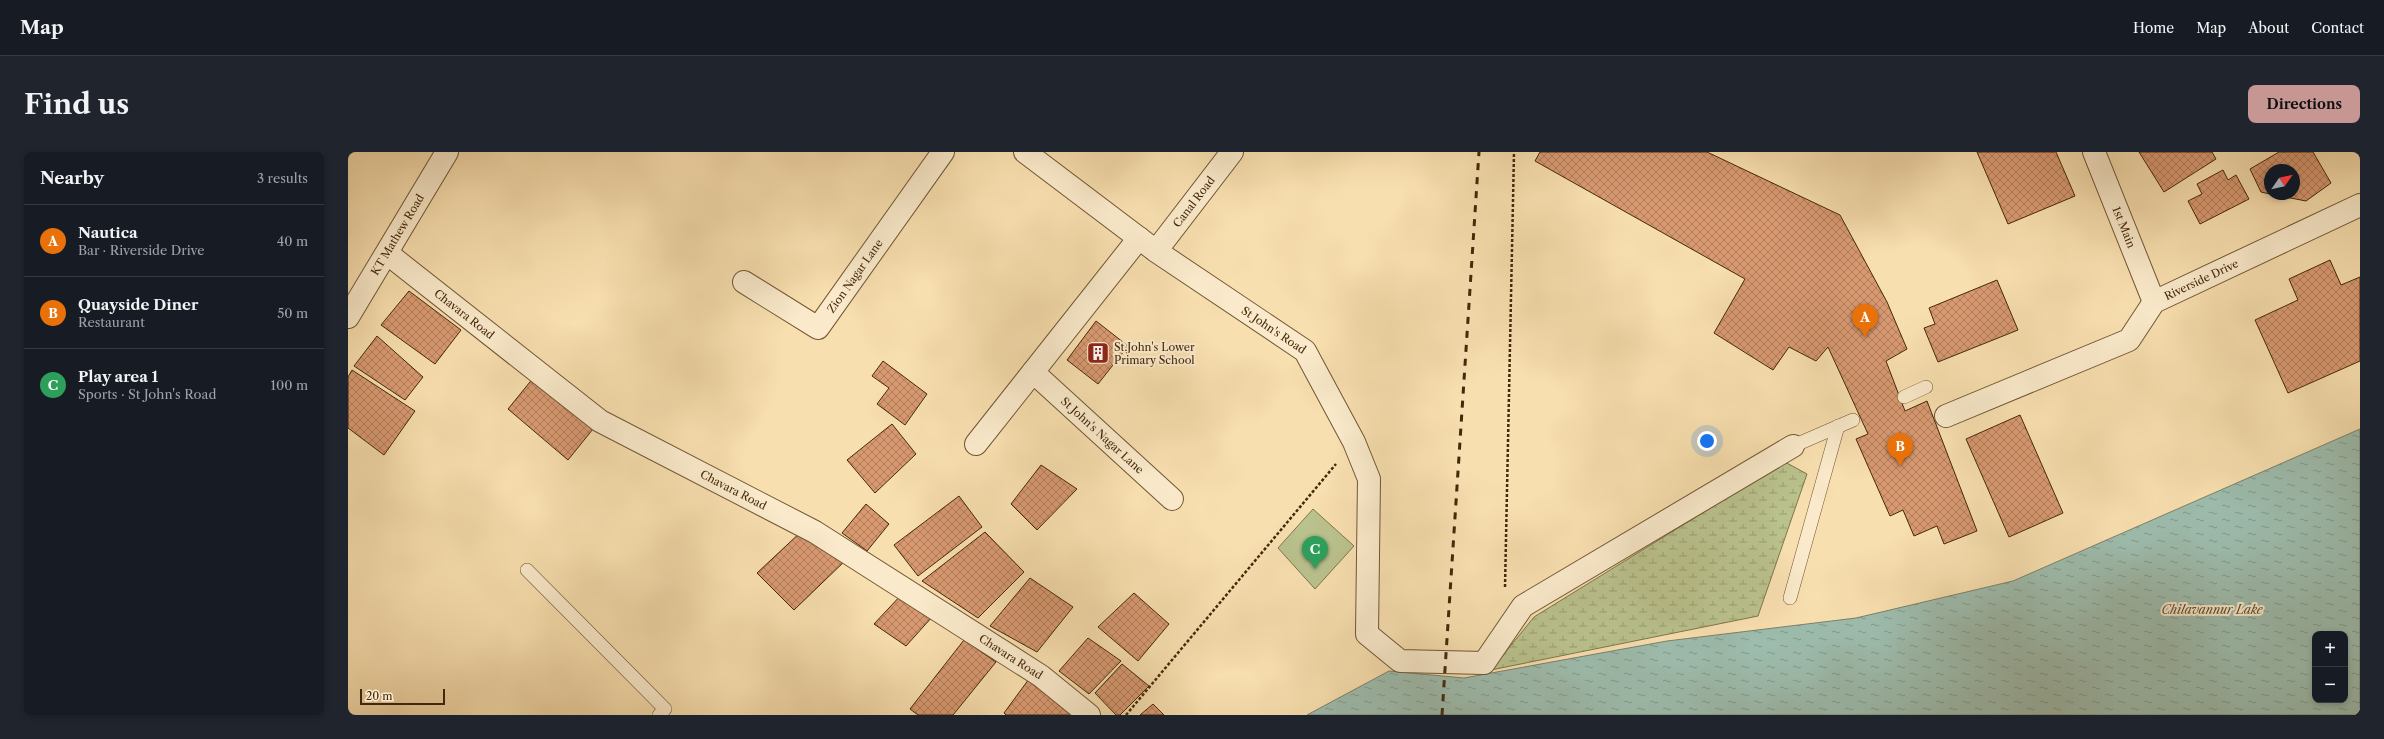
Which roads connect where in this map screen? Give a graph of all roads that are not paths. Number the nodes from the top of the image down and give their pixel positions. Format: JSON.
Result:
{"nodes":[{"id":1,"x":447,"y":152,"type":"edge"},
{"id":2,"x":943,"y":152,"type":"edge"},
{"id":3,"x":1025,"y":152,"type":"edge"},
{"id":4,"x":1232,"y":152,"type":"edge"},
{"id":5,"x":2094,"y":152,"type":"edge"},
{"id":6,"x":2360,"y":205,"type":"edge"},
{"id":7,"x":1139,"y":238,"type":"junction"},
{"id":8,"x":1156,"y":251,"type":"junction"},
{"id":9,"x":388,"y":254,"type":"junction"},
{"id":10,"x":744,"y":282,"type":"dead end"},
{"id":11,"x":2154,"y":302,"type":"junction"},
{"id":12,"x":348,"y":317,"type":"edge"},
{"id":13,"x":1033,"y":372,"type":"junction"},
{"id":14,"x":1926,"y":387,"type":"dead end"},
{"id":15,"x":1904,"y":397,"type":"dead end"},
{"id":16,"x":1946,"y":416,"type":"dead end"},
{"id":17,"x":1853,"y":420,"type":"dead end"},
{"id":18,"x":1838,"y":426,"type":"junction"},
{"id":19,"x":976,"y":444,"type":"dead end"},
{"id":20,"x":1793,"y":446,"type":"joint"},
{"id":21,"x":1172,"y":499,"type":"dead end"},
{"id":22,"x":526,"y":570,"type":"dead end"},
{"id":23,"x":1790,"y":598,"type":"dead end"},
{"id":24,"x":659,"y":715,"type":"edge"},
{"id":25,"x":1088,"y":715,"type":"edge"}],
"edges":[{"from":1,"to":9,"type":"street","name":"KT Mathew Road"},
{"from":2,"to":10,"type":"street","name":"Zion Nagar Lane"},
{"from":3,"to":7,"type":"street","name":"St John's Road"},
{"from":4,"to":8,"type":"street","name":"Canal Road"},
{"from":5,"to":11,"type":"street","name":"1st Main"},
{"from":6,"to":11,"type":"street","name":"Riverside Drive"},
{"from":7,"to":8,"type":"street","name":"St John's Road"},
{"from":7,"to":13,"type":"street"},
{"from":8,"to":20,"type":"street","name":"St John's Road"},
{"from":9,"to":12,"type":"street","name":"KT Mathew Road"},
{"from":9,"to":25,"type":"street","name":"Chavara Road"},
{"from":11,"to":16,"type":"street","name":"Riverside Drive"},
{"from":13,"to":19,"type":"street"},
{"from":13,"to":21,"type":"street","name":"St John's Nagar Lane"},
{"from":14,"to":15,"type":"lane"},
{"from":17,"to":18,"type":"lane"},
{"from":18,"to":20,"type":"lane"},
{"from":18,"to":23,"type":"lane"},
{"from":22,"to":24,"type":"lane"}]}
